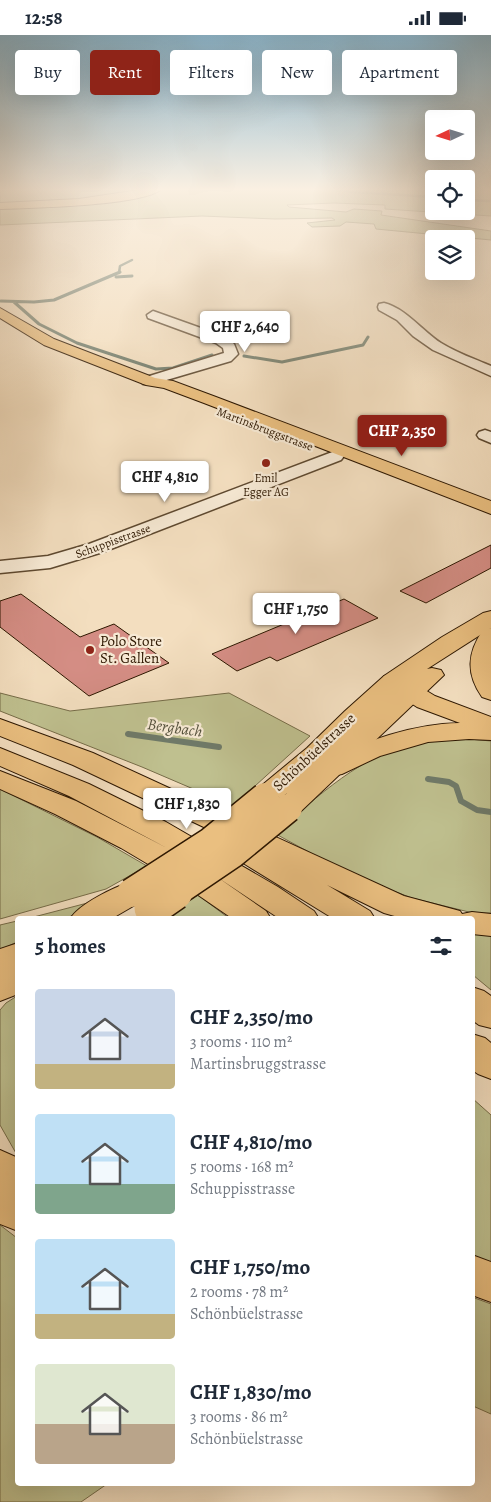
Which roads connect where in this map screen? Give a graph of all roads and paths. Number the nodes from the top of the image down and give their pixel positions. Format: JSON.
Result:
{"nodes":[{"id":1,"x":384,"y":307,"type":"dead end"},
{"id":2,"x":0,"y":312,"type":"edge"},
{"id":3,"x":153,"y":315,"type":"dead end"},
{"id":4,"x":491,"y":372,"type":"edge"},
{"id":5,"x":150,"y":381,"type":"junction"},
{"id":6,"x":338,"y":454,"type":"junction"},
{"id":7,"x":491,"y":508,"type":"edge"},
{"id":8,"x":491,"y":517,"type":"edge"},
{"id":9,"x":0,"y":567,"type":"edge"},
{"id":10,"x":491,"y":617,"type":"edge"},
{"id":11,"x":491,"y":635,"type":"edge"},
{"id":12,"x":407,"y":686,"type":"junction"},
{"id":13,"x":491,"y":692,"type":"edge"},
{"id":14,"x":491,"y":709,"type":"edge"},
{"id":15,"x":491,"y":726,"type":"edge"},
{"id":16,"x":0,"y":727,"type":"edge"},
{"id":17,"x":491,"y":732,"type":"edge"},
{"id":18,"x":0,"y":756,"type":"edge"},
{"id":19,"x":332,"y":768,"type":"junction"},
{"id":20,"x":0,"y":779,"type":"edge"},
{"id":21,"x":138,"y":783,"type":"junction"},
{"id":22,"x":277,"y":803,"type":"junction"},
{"id":23,"x":139,"y":907,"type":"edge"},
{"id":24,"x":99,"y":916,"type":"edge"},
{"id":25,"x":252,"y":916,"type":"edge"},
{"id":26,"x":299,"y":916,"type":"edge"},
{"id":27,"x":354,"y":916,"type":"edge"},
{"id":28,"x":437,"y":916,"type":"edge"},
{"id":29,"x":475,"y":923,"type":"edge"},
{"id":30,"x":491,"y":925,"type":"edge"},
{"id":31,"x":15,"y":956,"type":"edge"},
{"id":32,"x":0,"y":963,"type":"edge"},
{"id":33,"x":15,"y":980,"type":"edge"},
{"id":34,"x":0,"y":988,"type":"edge"},
{"id":35,"x":475,"y":1002,"type":"edge"},
{"id":36,"x":491,"y":1015,"type":"edge"},
{"id":37,"x":475,"y":1051,"type":"edge"},
{"id":38,"x":491,"y":1064,"type":"edge"},
{"id":39,"x":0,"y":1167,"type":"edge"},
{"id":40,"x":15,"y":1180,"type":"edge"},
{"id":41,"x":0,"y":1201,"type":"edge"},
{"id":42,"x":15,"y":1211,"type":"edge"},
{"id":43,"x":475,"y":1276,"type":"edge"},
{"id":44,"x":491,"y":1282,"type":"edge"}],
"edges":[{"from":1,"to":4,"type":"street"},
{"from":2,"to":5,"type":"main road","name":"Martinsbruggstrasse"},
{"from":3,"to":5,"type":"street"},
{"from":5,"to":6,"type":"main road","name":"Martinsbruggstrasse"},
{"from":6,"to":7,"type":"main road","name":"Martinsbruggstrasse"},
{"from":6,"to":8,"type":"main road","name":"Martinsbruggstrasse"},
{"from":6,"to":9,"type":"street","name":"Schuppisstrasse"},
{"from":10,"to":12,"type":"main road","name":"Schönbüelstrasse"},
{"from":11,"to":12,"type":"main road","name":"Schönbüelstrasse"},
{"from":11,"to":13,"type":"main road"},
{"from":12,"to":14,"type":"main road"},
{"from":12,"to":15,"type":"main road"},
{"from":12,"to":19,"type":"main road","name":"Schönbüelstrasse"},
{"from":12,"to":22,"type":"main road","name":"Schönbüelstrasse"},
{"from":16,"to":21,"type":"main road"},
{"from":17,"to":19,"type":"main road"},
{"from":18,"to":26,"type":"main road"},
{"from":19,"to":22,"type":"main road","name":"Schönbüelstrasse"},
{"from":20,"to":25,"type":"main road"},
{"from":21,"to":27,"type":"main road"},
{"from":21,"to":28,"type":"main road"},
{"from":22,"to":23,"type":"main road","name":"Schönbüelstrasse","bridge":true},
{"from":23,"to":24,"type":"main road","name":"Schönbüelstrasse"},
{"from":29,"to":30,"type":"main road"},
{"from":31,"to":32,"type":"main road"},
{"from":33,"to":34,"type":"main road"},
{"from":35,"to":36,"type":"main road"},
{"from":37,"to":38,"type":"main road"},
{"from":39,"to":40,"type":"main road"},
{"from":41,"to":42,"type":"main road"},
{"from":43,"to":44,"type":"main road"}]}
